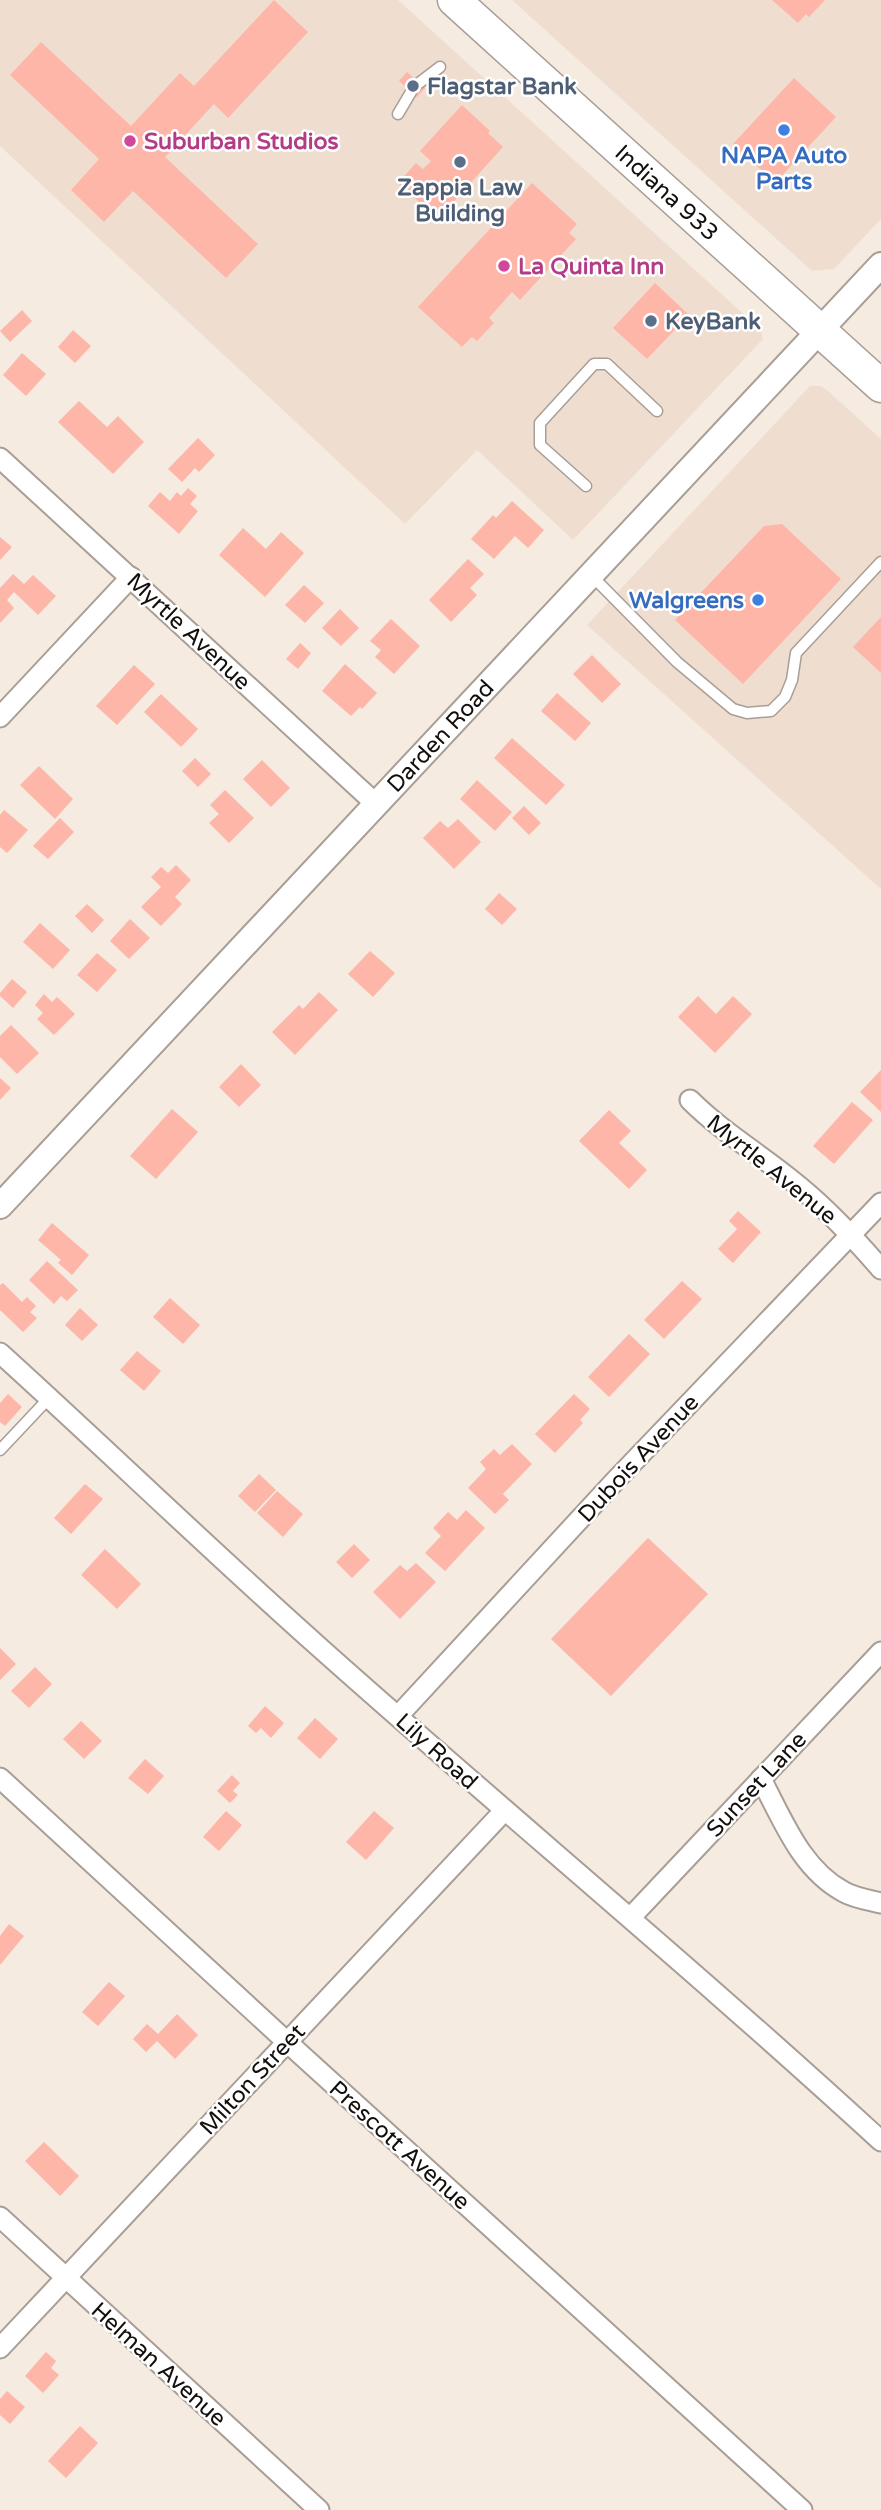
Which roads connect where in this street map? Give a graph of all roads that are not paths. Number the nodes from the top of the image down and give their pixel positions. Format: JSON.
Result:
{"nodes":[{"id":1,"x":454,"y":0,"type":"edge"},
{"id":2,"x":440,"y":67,"type":"dead end"},
{"id":3,"x":419,"y":83,"type":"dead end"},
{"id":4,"x":411,"y":92,"type":"dead end"},
{"id":5,"x":398,"y":114,"type":"dead end"},
{"id":6,"x":881,"y":265,"type":"edge"},
{"id":7,"x":819,"y":330,"type":"junction"},
{"id":8,"x":881,"y":386,"type":"edge"},
{"id":9,"x":657,"y":411,"type":"dead end"},
{"id":10,"x":0,"y":458,"type":"edge"},
{"id":11,"x":586,"y":486,"type":"dead end"},
{"id":12,"x":881,"y":562,"type":"edge"},
{"id":13,"x":590,"y":575,"type":"junction"},
{"id":14,"x":131,"y":577,"type":"junction"},
{"id":15,"x":0,"y":717,"type":"edge"},
{"id":16,"x":376,"y":804,"type":"junction"},
{"id":17,"x":690,"y":1100,"type":"dead end"},
{"id":18,"x":881,"y":1203,"type":"edge"},
{"id":19,"x":0,"y":1206,"type":"edge"},
{"id":20,"x":851,"y":1234,"type":"junction"},
{"id":21,"x":881,"y":1269,"type":"edge"},
{"id":22,"x":0,"y":1353,"type":"edge"},
{"id":23,"x":49,"y":1398,"type":"junction"},
{"id":24,"x":0,"y":1450,"type":"edge"},
{"id":25,"x":881,"y":1652,"type":"edge"},
{"id":26,"x":398,"y":1716,"type":"junction"},
{"id":27,"x":0,"y":1778,"type":"edge"},
{"id":28,"x":761,"y":1779,"type":"junction"},
{"id":29,"x":504,"y":1811,"type":"junction"},
{"id":30,"x":881,"y":1903,"type":"edge"},
{"id":31,"x":631,"y":1917,"type":"junction"},
{"id":32,"x":286,"y":2042,"type":"junction"},
{"id":33,"x":881,"y":2141,"type":"edge"},
{"id":34,"x":0,"y":2217,"type":"edge"},
{"id":35,"x":65,"y":2278,"type":"junction"},
{"id":36,"x":0,"y":2348,"type":"edge"},
{"id":37,"x":319,"y":2510,"type":"edge"},
{"id":38,"x":802,"y":2510,"type":"edge"}],
"edges":[{"from":1,"to":7,"type":"main road","name":"Indiana 933"},
{"from":2,"to":3,"type":"lane"},
{"from":4,"to":5,"type":"lane"},
{"from":6,"to":7,"type":"street","name":"Darden Road"},
{"from":7,"to":8,"type":"main road","name":"Indiana 933"},
{"from":7,"to":13,"type":"street","name":"Darden Road"},
{"from":9,"to":11,"type":"lane"},
{"from":10,"to":14,"type":"street","name":"Myrtle Avenue"},
{"from":12,"to":13,"type":"lane"},
{"from":13,"to":16,"type":"street","name":"Darden Road"},
{"from":14,"to":15,"type":"street"},
{"from":14,"to":16,"type":"street","name":"Myrtle Avenue"},
{"from":16,"to":19,"type":"street","name":"Darden Road"},
{"from":17,"to":20,"type":"street","name":"Myrtle Avenue"},
{"from":18,"to":20,"type":"street","name":"Dubois Avenue"},
{"from":20,"to":21,"type":"street","name":"Myrtle Avenue"},
{"from":20,"to":26,"type":"street","name":"Dubois Avenue"},
{"from":22,"to":23,"type":"street","name":"Lily Road"},
{"from":23,"to":24,"type":"lane"},
{"from":23,"to":26,"type":"street","name":"Lily Road"},
{"from":25,"to":28,"type":"street","name":"Sunset Lane"},
{"from":26,"to":29,"type":"street","name":"Lily Road"},
{"from":27,"to":32,"type":"street","name":"Prescott Avenue"},
{"from":28,"to":30,"type":"street"},
{"from":28,"to":31,"type":"street","name":"Sunset Lane"},
{"from":29,"to":31,"type":"street","name":"Lily Road"},
{"from":29,"to":32,"type":"street","name":"Milton Street"},
{"from":31,"to":33,"type":"street","name":"Lily Road"},
{"from":32,"to":35,"type":"street","name":"Milton Street"},
{"from":32,"to":38,"type":"street","name":"Prescott Avenue"},
{"from":34,"to":35,"type":"street","name":"Helman Avenue"},
{"from":35,"to":36,"type":"street","name":"Milton Street"},
{"from":35,"to":37,"type":"street","name":"Helman Avenue"}]}
